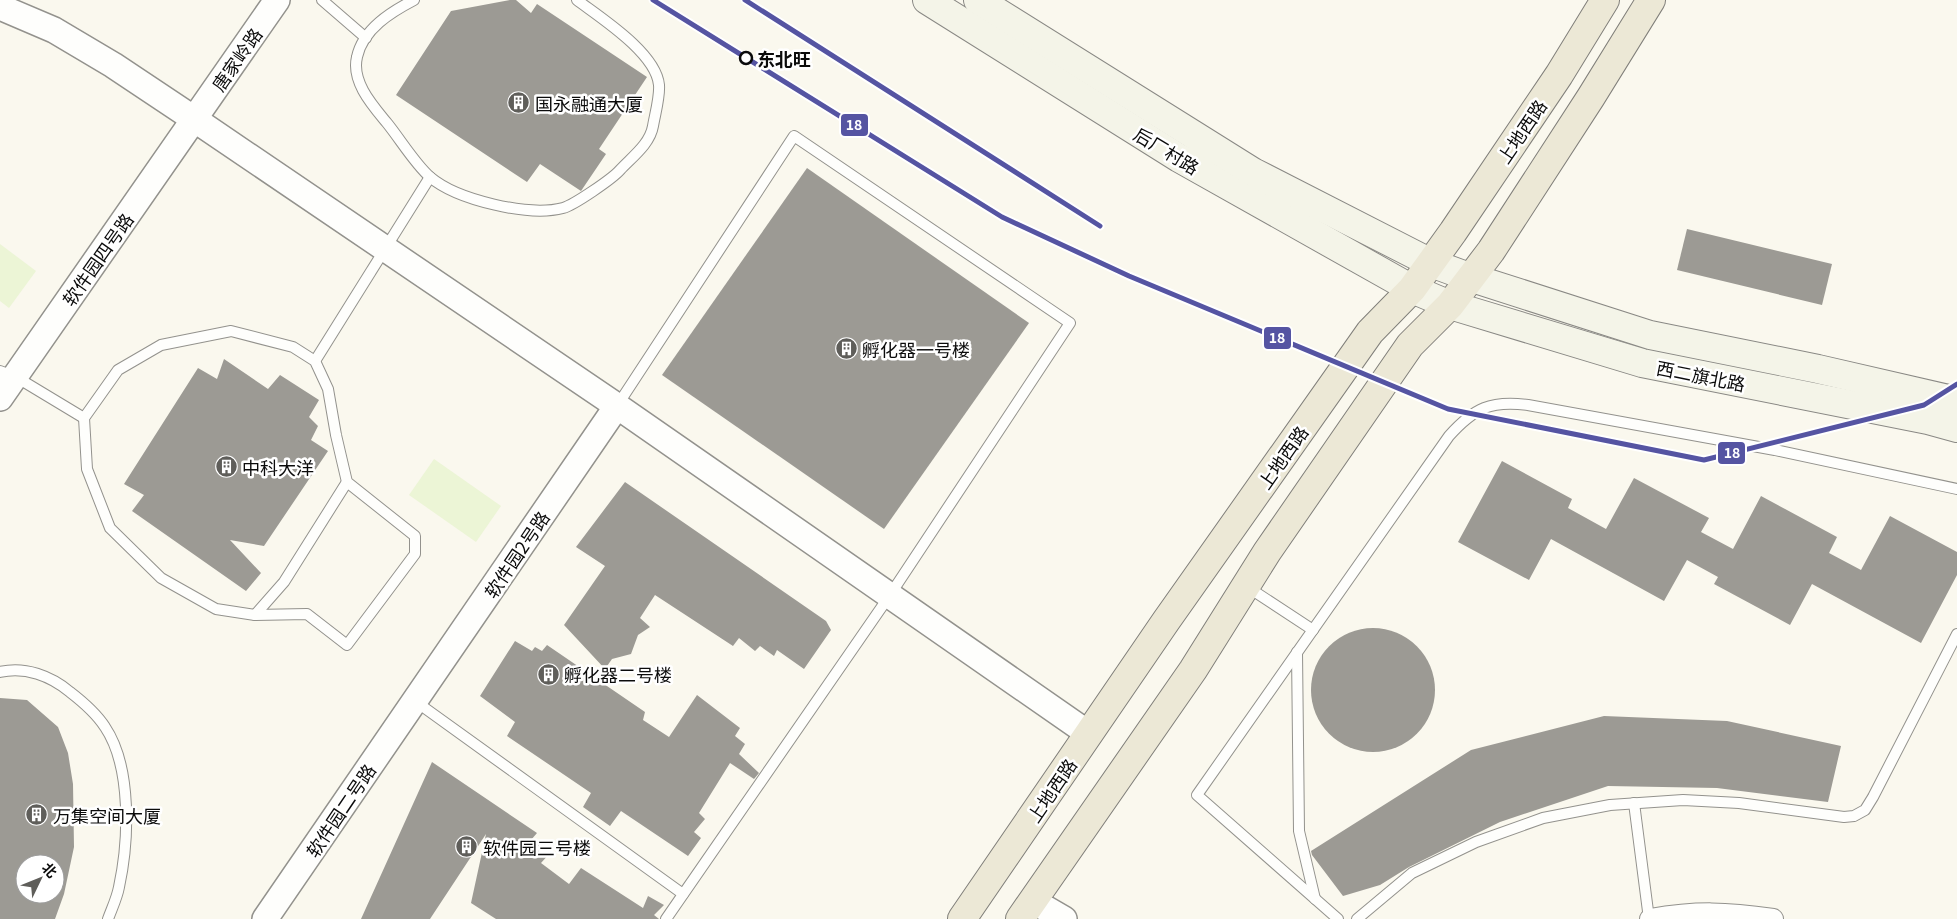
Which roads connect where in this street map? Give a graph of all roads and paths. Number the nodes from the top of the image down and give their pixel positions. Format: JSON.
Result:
{"nodes":[{"id":1,"x":277,"y":0,"type":"edge"},
{"id":2,"x":322,"y":0,"type":"edge"},
{"id":3,"x":414,"y":0,"type":"edge"},
{"id":4,"x":576,"y":0,"type":"edge"},
{"id":5,"x":927,"y":0,"type":"edge"},
{"id":6,"x":978,"y":0,"type":"edge"},
{"id":7,"x":1605,"y":0,"type":"edge"},
{"id":8,"x":1651,"y":0,"type":"edge"},
{"id":9,"x":0,"y":7,"type":"edge"},
{"id":10,"x":366,"y":38,"type":"junction"},
{"id":11,"x":194,"y":119,"type":"junction"},
{"id":12,"x":430,"y":177,"type":"junction"},
{"id":13,"x":384,"y":248,"type":"junction"},
{"id":14,"x":1431,"y":263,"type":"junction"},
{"id":15,"x":1469,"y":278,"type":"junction"},
{"id":16,"x":1412,"y":289,"type":"junction"},
{"id":17,"x":1450,"y":305,"type":"junction"},
{"id":18,"x":315,"y":361,"type":"junction"},
{"id":19,"x":8,"y":374,"type":"edge"},
{"id":20,"x":0,"y":398,"type":"edge"},
{"id":21,"x":1957,"y":401,"type":"edge"},
{"id":22,"x":616,"y":406,"type":"junction"},
{"id":23,"x":84,"y":418,"type":"junction"},
{"id":24,"x":1957,"y":428,"type":"edge"},
{"id":25,"x":347,"y":482,"type":"junction"},
{"id":26,"x":1957,"y":489,"type":"edge"},
{"id":27,"x":1245,"y":586,"type":"junction"},
{"id":28,"x":890,"y":595,"type":"junction"},
{"id":29,"x":255,"y":615,"type":"junction"},
{"id":30,"x":1313,"y":630,"type":"junction"},
{"id":31,"x":1957,"y":634,"type":"edge"},
{"id":32,"x":1297,"y":652,"type":"junction"},
{"id":33,"x":0,"y":672,"type":"edge"},
{"id":34,"x":415,"y":701,"type":"junction"},
{"id":35,"x":1089,"y":734,"type":"junction"},
{"id":36,"x":1634,"y":803,"type":"junction"},
{"id":37,"x":683,"y":894,"type":"junction"},
{"id":38,"x":1315,"y":899,"type":"junction"},
{"id":39,"x":1026,"y":910,"type":"edge"},
{"id":40,"x":108,"y":919,"type":"edge"},
{"id":41,"x":266,"y":919,"type":"edge"},
{"id":42,"x":666,"y":919,"type":"edge"},
{"id":43,"x":962,"y":919,"type":"edge"},
{"id":44,"x":1064,"y":919,"type":"edge"},
{"id":45,"x":1338,"y":919,"type":"edge"},
{"id":46,"x":1356,"y":919,"type":"edge"},
{"id":47,"x":1649,"y":919,"type":"edge"},
{"id":48,"x":1773,"y":919,"type":"edge"}],
"edges":[{"from":1,"to":11,"type":"street","name":"唐家岭路"},
{"from":2,"to":10,"type":"lane"},
{"from":3,"to":10,"type":"lane"},
{"from":4,"to":12,"type":"lane"},
{"from":5,"to":16,"type":"main road","name":"后厂村路"},
{"from":6,"to":14,"type":"main road","name":"后厂村路"},
{"from":7,"to":14,"type":"main road","name":"上地西路"},
{"from":8,"to":15,"type":"main road"},
{"from":9,"to":11,"type":"street"},
{"from":10,"to":12,"type":"lane"},
{"from":11,"to":13,"type":"street"},
{"from":11,"to":19,"type":"street","name":"软件园四号路"},
{"from":12,"to":13,"type":"lane"},
{"from":13,"to":18,"type":"lane"},
{"from":13,"to":22,"type":"street"},
{"from":14,"to":15,"type":"main road","name":"后厂村路"},
{"from":14,"to":16,"type":"main road","name":"上地西路"},
{"from":15,"to":17,"type":"main road"},
{"from":15,"to":21,"type":"main road","name":"西二旗北路"},
{"from":16,"to":17,"type":"main road","name":"后厂村路"},
{"from":16,"to":35,"type":"main road","name":"上地西路"},
{"from":17,"to":24,"type":"main road","name":"西二旗北路"},
{"from":17,"to":27,"type":"main road"},
{"from":18,"to":23,"type":"lane"},
{"from":18,"to":25,"type":"lane"},
{"from":19,"to":20,"type":"street","name":"软件园四号路"},
{"from":19,"to":23,"type":"lane"},
{"from":22,"to":28,"type":"street"},
{"from":22,"to":28,"type":"lane"},
{"from":22,"to":34,"type":"street","name":"软件园2号路"},
{"from":23,"to":29,"type":"lane"},
{"from":25,"to":29,"type":"lane"},
{"from":25,"to":29,"type":"lane"},
{"from":26,"to":30,"type":"lane"},
{"from":27,"to":30,"type":"lane"},
{"from":27,"to":39,"type":"main road"},
{"from":28,"to":35,"type":"street"},
{"from":28,"to":37,"type":"lane"},
{"from":30,"to":32,"type":"lane"},
{"from":31,"to":36,"type":"lane"},
{"from":32,"to":38,"type":"lane"},
{"from":32,"to":38,"type":"lane"},
{"from":33,"to":40,"type":"lane"},
{"from":34,"to":37,"type":"lane"},
{"from":34,"to":41,"type":"street","name":"软件园二号路"},
{"from":35,"to":43,"type":"main road","name":"上地西路"},
{"from":36,"to":46,"type":"lane"},
{"from":36,"to":47,"type":"lane"},
{"from":37,"to":42,"type":"lane"},
{"from":38,"to":45,"type":"lane"},
{"from":39,"to":44,"type":"street"},
{"from":47,"to":48,"type":"street"}]}
